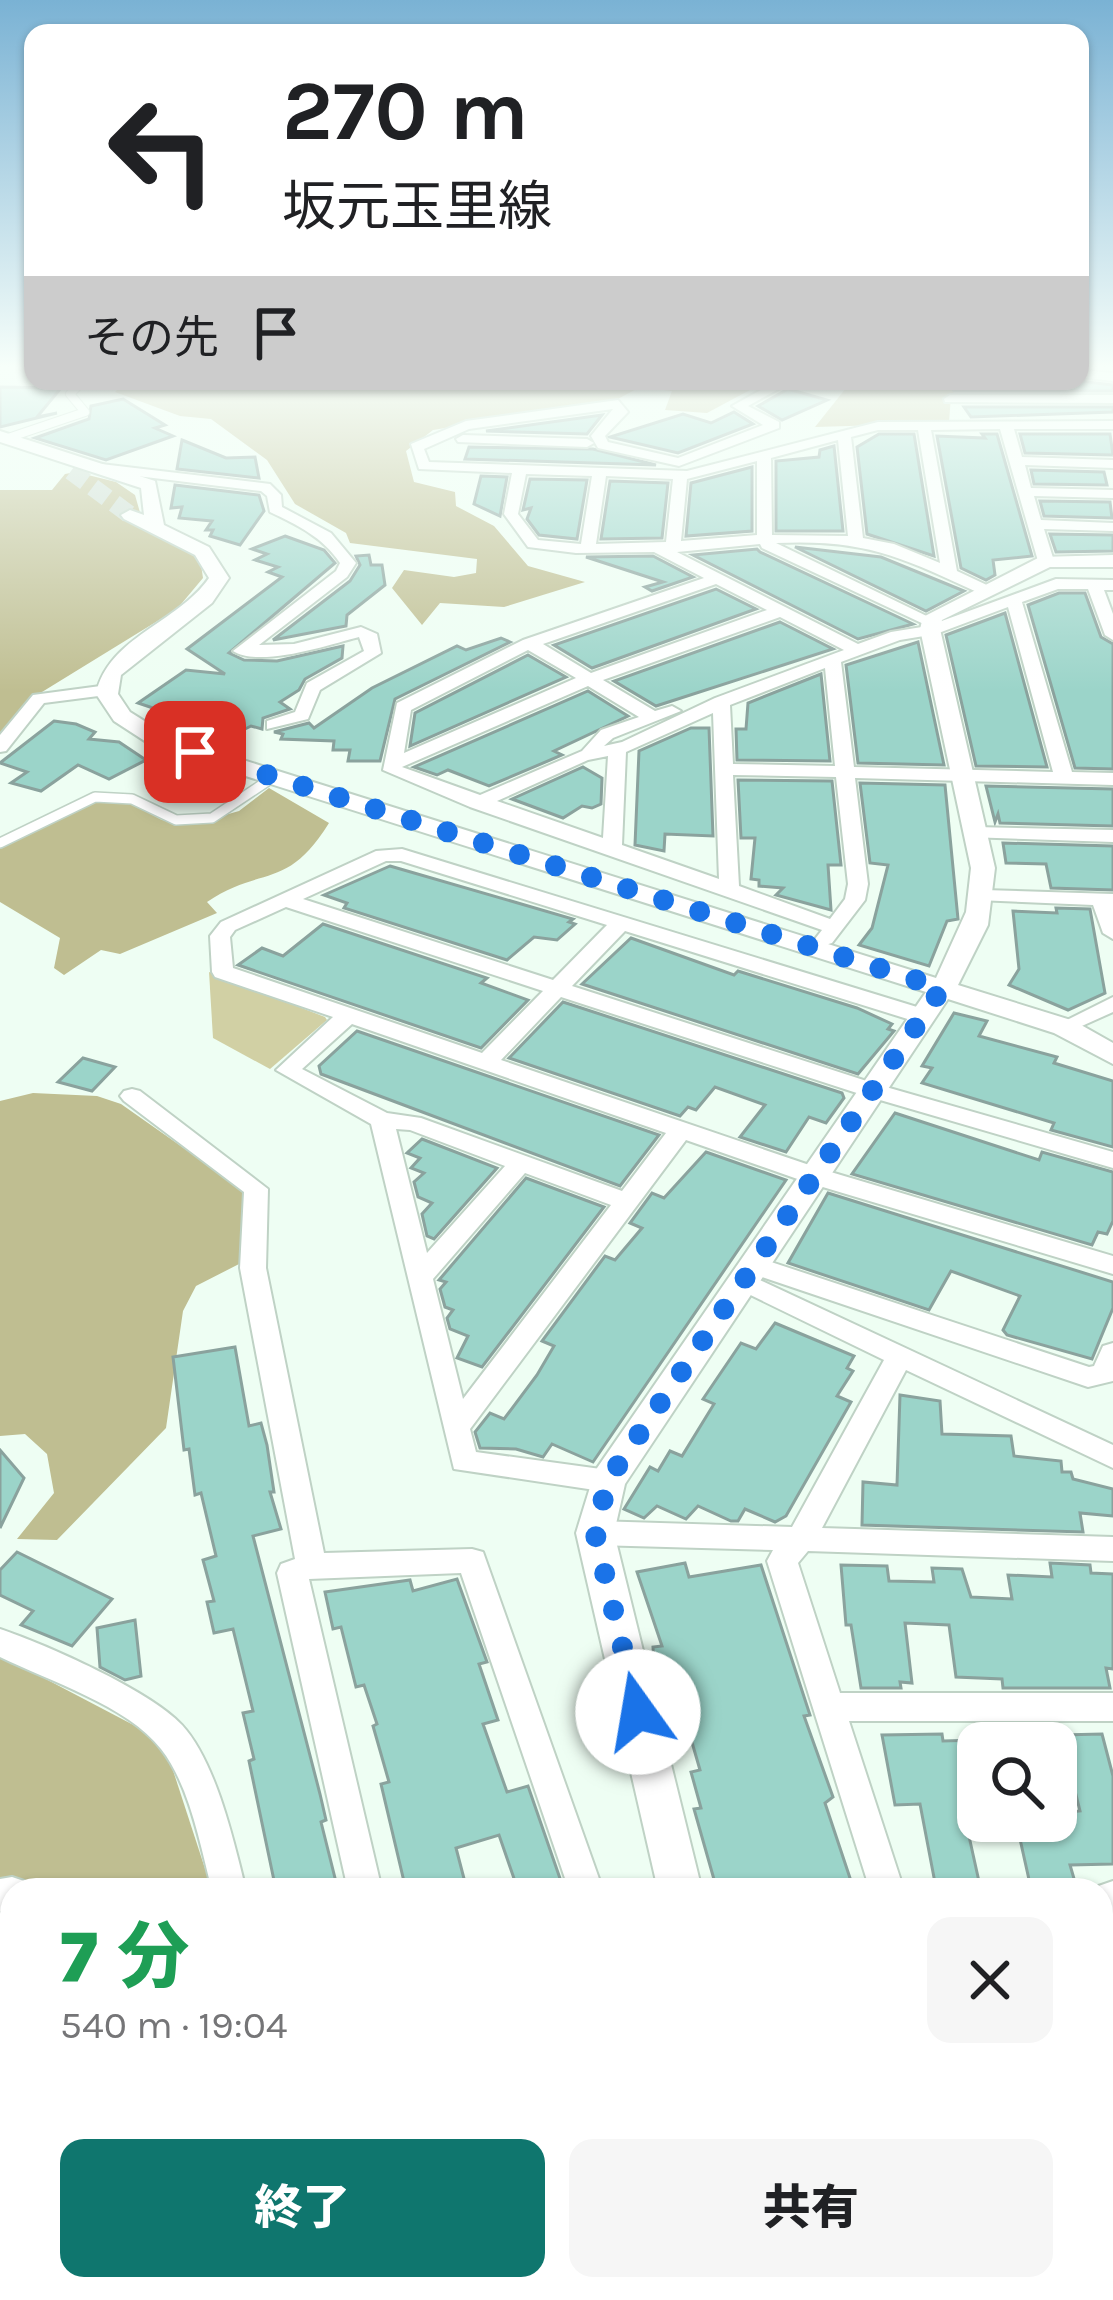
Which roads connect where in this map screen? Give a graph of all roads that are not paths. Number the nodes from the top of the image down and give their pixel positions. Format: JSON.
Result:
{"nodes":[{"id":1,"x":116,"y":477,"type":"edge"},
{"id":2,"x":168,"y":477,"type":"edge"},
{"id":3,"x":518,"y":477,"type":"edge"},
{"id":4,"x":599,"y":477,"type":"edge"},
{"id":5,"x":679,"y":477,"type":"edge"},
{"id":6,"x":764,"y":477,"type":"edge"},
{"id":7,"x":849,"y":477,"type":"edge"},
{"id":8,"x":933,"y":477,"type":"edge"},
{"id":9,"x":1022,"y":477,"type":"edge"},
{"id":10,"x":1026,"y":492,"type":"junction"},
{"id":11,"x":1113,"y":494,"type":"edge"},
{"id":12,"x":130,"y":515,"type":"tunnel mouth"},
{"id":13,"x":1035,"y":524,"type":"junction"},
{"id":14,"x":1113,"y":526,"type":"edge"},
{"id":15,"x":155,"y":527,"type":"junction"},
{"id":16,"x":762,"y":541,"type":"junction"},
{"id":17,"x":856,"y":543,"type":"junction"},
{"id":18,"x":588,"y":547,"type":"junction"},
{"id":19,"x":665,"y":548,"type":"junction"},
{"id":20,"x":1046,"y":561,"type":"junction"},
{"id":21,"x":1113,"y":561,"type":"edge"},
{"id":22,"x":950,"y":575,"type":"junction"},
{"id":23,"x":717,"y":579,"type":"junction"},
{"id":24,"x":1093,"y":582,"type":"junction"},
{"id":25,"x":1113,"y":585,"type":"edge"},
{"id":26,"x":985,"y":590,"type":"junction"},
{"id":27,"x":1014,"y":600,"type":"junction"},
{"id":28,"x":781,"y":611,"type":"junction"},
{"id":29,"x":931,"y":627,"type":"junction"},
{"id":30,"x":1113,"y":635,"type":"edge"},
{"id":31,"x":530,"y":643,"type":"junction"},
{"id":32,"x":857,"y":650,"type":"junction"},
{"id":33,"x":832,"y":659,"type":"junction"},
{"id":34,"x":589,"y":679,"type":"junction"},
{"id":35,"x":108,"y":690,"type":"junction"},
{"id":36,"x":721,"y":702,"type":"junction"},
{"id":37,"x":654,"y":718,"type":"junction"},
{"id":38,"x":273,"y":724,"type":"dead end"},
{"id":39,"x":0,"y":747,"type":"edge"},
{"id":40,"x":617,"y":748,"type":"junction"},
{"id":41,"x":582,"y":756,"type":"junction"},
{"id":42,"x":393,"y":764,"type":"junction"},
{"id":43,"x":724,"y":769,"type":"junction"},
{"id":44,"x":845,"y":772,"type":"junction"},
{"id":45,"x":275,"y":776,"type":"junction"},
{"id":46,"x":963,"y":776,"type":"junction"},
{"id":47,"x":1064,"y":778,"type":"junction"},
{"id":48,"x":1113,"y":779,"type":"edge"},
{"id":49,"x":477,"y":802,"type":"junction"},
{"id":50,"x":975,"y":833,"type":"junction"},
{"id":51,"x":1113,"y":836,"type":"edge"},
{"id":52,"x":0,"y":843,"type":"edge"},
{"id":53,"x":612,"y":850,"type":"junction"},
{"id":54,"x":729,"y":890,"type":"junction"},
{"id":55,"x":984,"y":896,"type":"junction"},
{"id":56,"x":284,"y":900,"type":"junction"},
{"id":57,"x":1107,"y":900,"type":"edge"},
{"id":58,"x":621,"y":923,"type":"junction"},
{"id":59,"x":834,"y":927,"type":"junction"},
{"id":60,"x":1113,"y":933,"type":"edge"},
{"id":61,"x":817,"y":950,"type":"junction"},
{"id":62,"x":942,"y":988,"type":"junction"},
{"id":63,"x":556,"y":989,"type":"junction"},
{"id":64,"x":1113,"y":1004,"type":"edge"},
{"id":65,"x":349,"y":1015,"type":"junction"},
{"id":66,"x":922,"y":1016,"type":"junction"},
{"id":67,"x":1064,"y":1027,"type":"junction"},
{"id":68,"x":1113,"y":1055,"type":"edge"},
{"id":69,"x":485,"y":1063,"type":"junction"},
{"id":70,"x":871,"y":1090,"type":"junction"},
{"id":71,"x":132,"y":1096,"type":"dead end"},
{"id":72,"x":382,"y":1120,"type":"junction"},
{"id":73,"x":681,"y":1130,"type":"junction"},
{"id":74,"x":1113,"y":1160,"type":"edge"},
{"id":75,"x":521,"y":1163,"type":"junction"},
{"id":76,"x":815,"y":1176,"type":"junction"},
{"id":77,"x":627,"y":1202,"type":"junction"},
{"id":78,"x":1113,"y":1265,"type":"edge"},
{"id":79,"x":750,"y":1274,"type":"junction"},
{"id":80,"x":422,"y":1276,"type":"junction"},
{"id":81,"x":1113,"y":1353,"type":"edge"},
{"id":82,"x":900,"y":1356,"type":"junction"},
{"id":83,"x":456,"y":1429,"type":"junction"},
{"id":84,"x":1113,"y":1457,"type":"edge"},
{"id":85,"x":608,"y":1480,"type":"junction"},
{"id":86,"x":595,"y":1533,"type":"junction"},
{"id":87,"x":801,"y":1539,"type":"junction"},
{"id":88,"x":1113,"y":1549,"type":"edge"},
{"id":89,"x":311,"y":1566,"type":"junction"},
{"id":90,"x":0,"y":1642,"type":"edge"},
{"id":91,"x":828,"y":1707,"type":"junction"},
{"id":92,"x":1113,"y":1708,"type":"edge"},
{"id":93,"x":226,"y":1878,"type":"edge"},
{"id":94,"x":362,"y":1878,"type":"edge"},
{"id":95,"x":582,"y":1878,"type":"edge"},
{"id":96,"x":677,"y":1878,"type":"edge"},
{"id":97,"x":883,"y":1878,"type":"edge"}],
"edges":[{"from":1,"to":15,"type":"street"},
{"from":2,"to":38,"type":"street"},
{"from":3,"to":18,"type":"street"},
{"from":4,"to":18,"type":"street"},
{"from":5,"to":19,"type":"street"},
{"from":6,"to":16,"type":"street"},
{"from":7,"to":17,"type":"street"},
{"from":8,"to":22,"type":"street"},
{"from":9,"to":10,"type":"street"},
{"from":10,"to":11,"type":"street"},
{"from":10,"to":13,"type":"street"},
{"from":12,"to":15,"type":"street"},
{"from":13,"to":14,"type":"street"},
{"from":13,"to":20,"type":"street"},
{"from":15,"to":35,"type":"street"},
{"from":16,"to":17,"type":"street"},
{"from":16,"to":19,"type":"street"},
{"from":16,"to":29,"type":"street"},
{"from":17,"to":22,"type":"street"},
{"from":18,"to":19,"type":"street"},
{"from":19,"to":23,"type":"street"},
{"from":20,"to":21,"type":"street"},
{"from":20,"to":26,"type":"street"},
{"from":22,"to":26,"type":"street"},
{"from":23,"to":28,"type":"street"},
{"from":23,"to":31,"type":"street"},
{"from":24,"to":25,"type":"street"},
{"from":24,"to":27,"type":"street"},
{"from":24,"to":30,"type":"street"},
{"from":26,"to":29,"type":"street"},
{"from":27,"to":29,"type":"street"},
{"from":27,"to":47,"type":"street"},
{"from":28,"to":32,"type":"street"},
{"from":28,"to":34,"type":"street"},
{"from":29,"to":32,"type":"street"},
{"from":29,"to":46,"type":"street"},
{"from":31,"to":34,"type":"street"},
{"from":31,"to":42,"type":"street"},
{"from":32,"to":33,"type":"street"},
{"from":33,"to":36,"type":"street"},
{"from":33,"to":44,"type":"street"},
{"from":34,"to":37,"type":"street"},
{"from":34,"to":42,"type":"street"},
{"from":35,"to":39,"type":"street"},
{"from":35,"to":45,"type":"street"},
{"from":36,"to":37,"type":"street"},
{"from":36,"to":40,"type":"street"},
{"from":36,"to":43,"type":"street"},
{"from":37,"to":41,"type":"street"},
{"from":40,"to":41,"type":"street"},
{"from":40,"to":53,"type":"street"},
{"from":41,"to":49,"type":"street"},
{"from":42,"to":49,"type":"street"},
{"from":43,"to":44,"type":"street"},
{"from":43,"to":54,"type":"street"},
{"from":44,"to":46,"type":"street"},
{"from":44,"to":59,"type":"street"},
{"from":45,"to":52,"type":"lane"},
{"from":45,"to":61,"type":"street"},
{"from":46,"to":47,"type":"street"},
{"from":46,"to":50,"type":"street"},
{"from":47,"to":48,"type":"street"},
{"from":49,"to":53,"type":"street"},
{"from":50,"to":51,"type":"street"},
{"from":50,"to":55,"type":"street"},
{"from":53,"to":54,"type":"street"},
{"from":54,"to":59,"type":"street"},
{"from":55,"to":57,"type":"street"},
{"from":55,"to":62,"type":"street"},
{"from":56,"to":58,"type":"street"},
{"from":56,"to":63,"type":"street"},
{"from":56,"to":65,"type":"street"},
{"from":57,"to":60,"type":"street"},
{"from":58,"to":63,"type":"street"},
{"from":58,"to":66,"type":"street"},
{"from":59,"to":61,"type":"street"},
{"from":61,"to":62,"type":"street"},
{"from":62,"to":66,"type":"street"},
{"from":62,"to":67,"type":"street"},
{"from":63,"to":69,"type":"street"},
{"from":63,"to":70,"type":"street"},
{"from":64,"to":67,"type":"street"},
{"from":65,"to":69,"type":"street"},
{"from":65,"to":72,"type":"street"},
{"from":66,"to":70,"type":"street"},
{"from":67,"to":68,"type":"street"},
{"from":69,"to":73,"type":"street"},
{"from":70,"to":74,"type":"street"},
{"from":70,"to":76,"type":"street"},
{"from":71,"to":89,"type":"street"},
{"from":72,"to":75,"type":"street"},
{"from":72,"to":80,"type":"street"},
{"from":73,"to":76,"type":"street"},
{"from":73,"to":77,"type":"street"},
{"from":75,"to":77,"type":"street"},
{"from":75,"to":80,"type":"street"},
{"from":76,"to":78,"type":"street"},
{"from":76,"to":79,"type":"street"},
{"from":77,"to":83,"type":"street"},
{"from":79,"to":81,"type":"street"},
{"from":79,"to":82,"type":"street"},
{"from":79,"to":85,"type":"street"},
{"from":80,"to":83,"type":"street"},
{"from":82,"to":84,"type":"street"},
{"from":82,"to":87,"type":"street"},
{"from":83,"to":85,"type":"street"},
{"from":85,"to":86,"type":"street"},
{"from":86,"to":87,"type":"street"},
{"from":86,"to":96,"type":"street"},
{"from":87,"to":88,"type":"street"},
{"from":87,"to":91,"type":"street"},
{"from":89,"to":94,"type":"street"},
{"from":89,"to":95,"type":"street"},
{"from":90,"to":93,"type":"street"},
{"from":91,"to":92,"type":"street"},
{"from":91,"to":97,"type":"street"}]}
